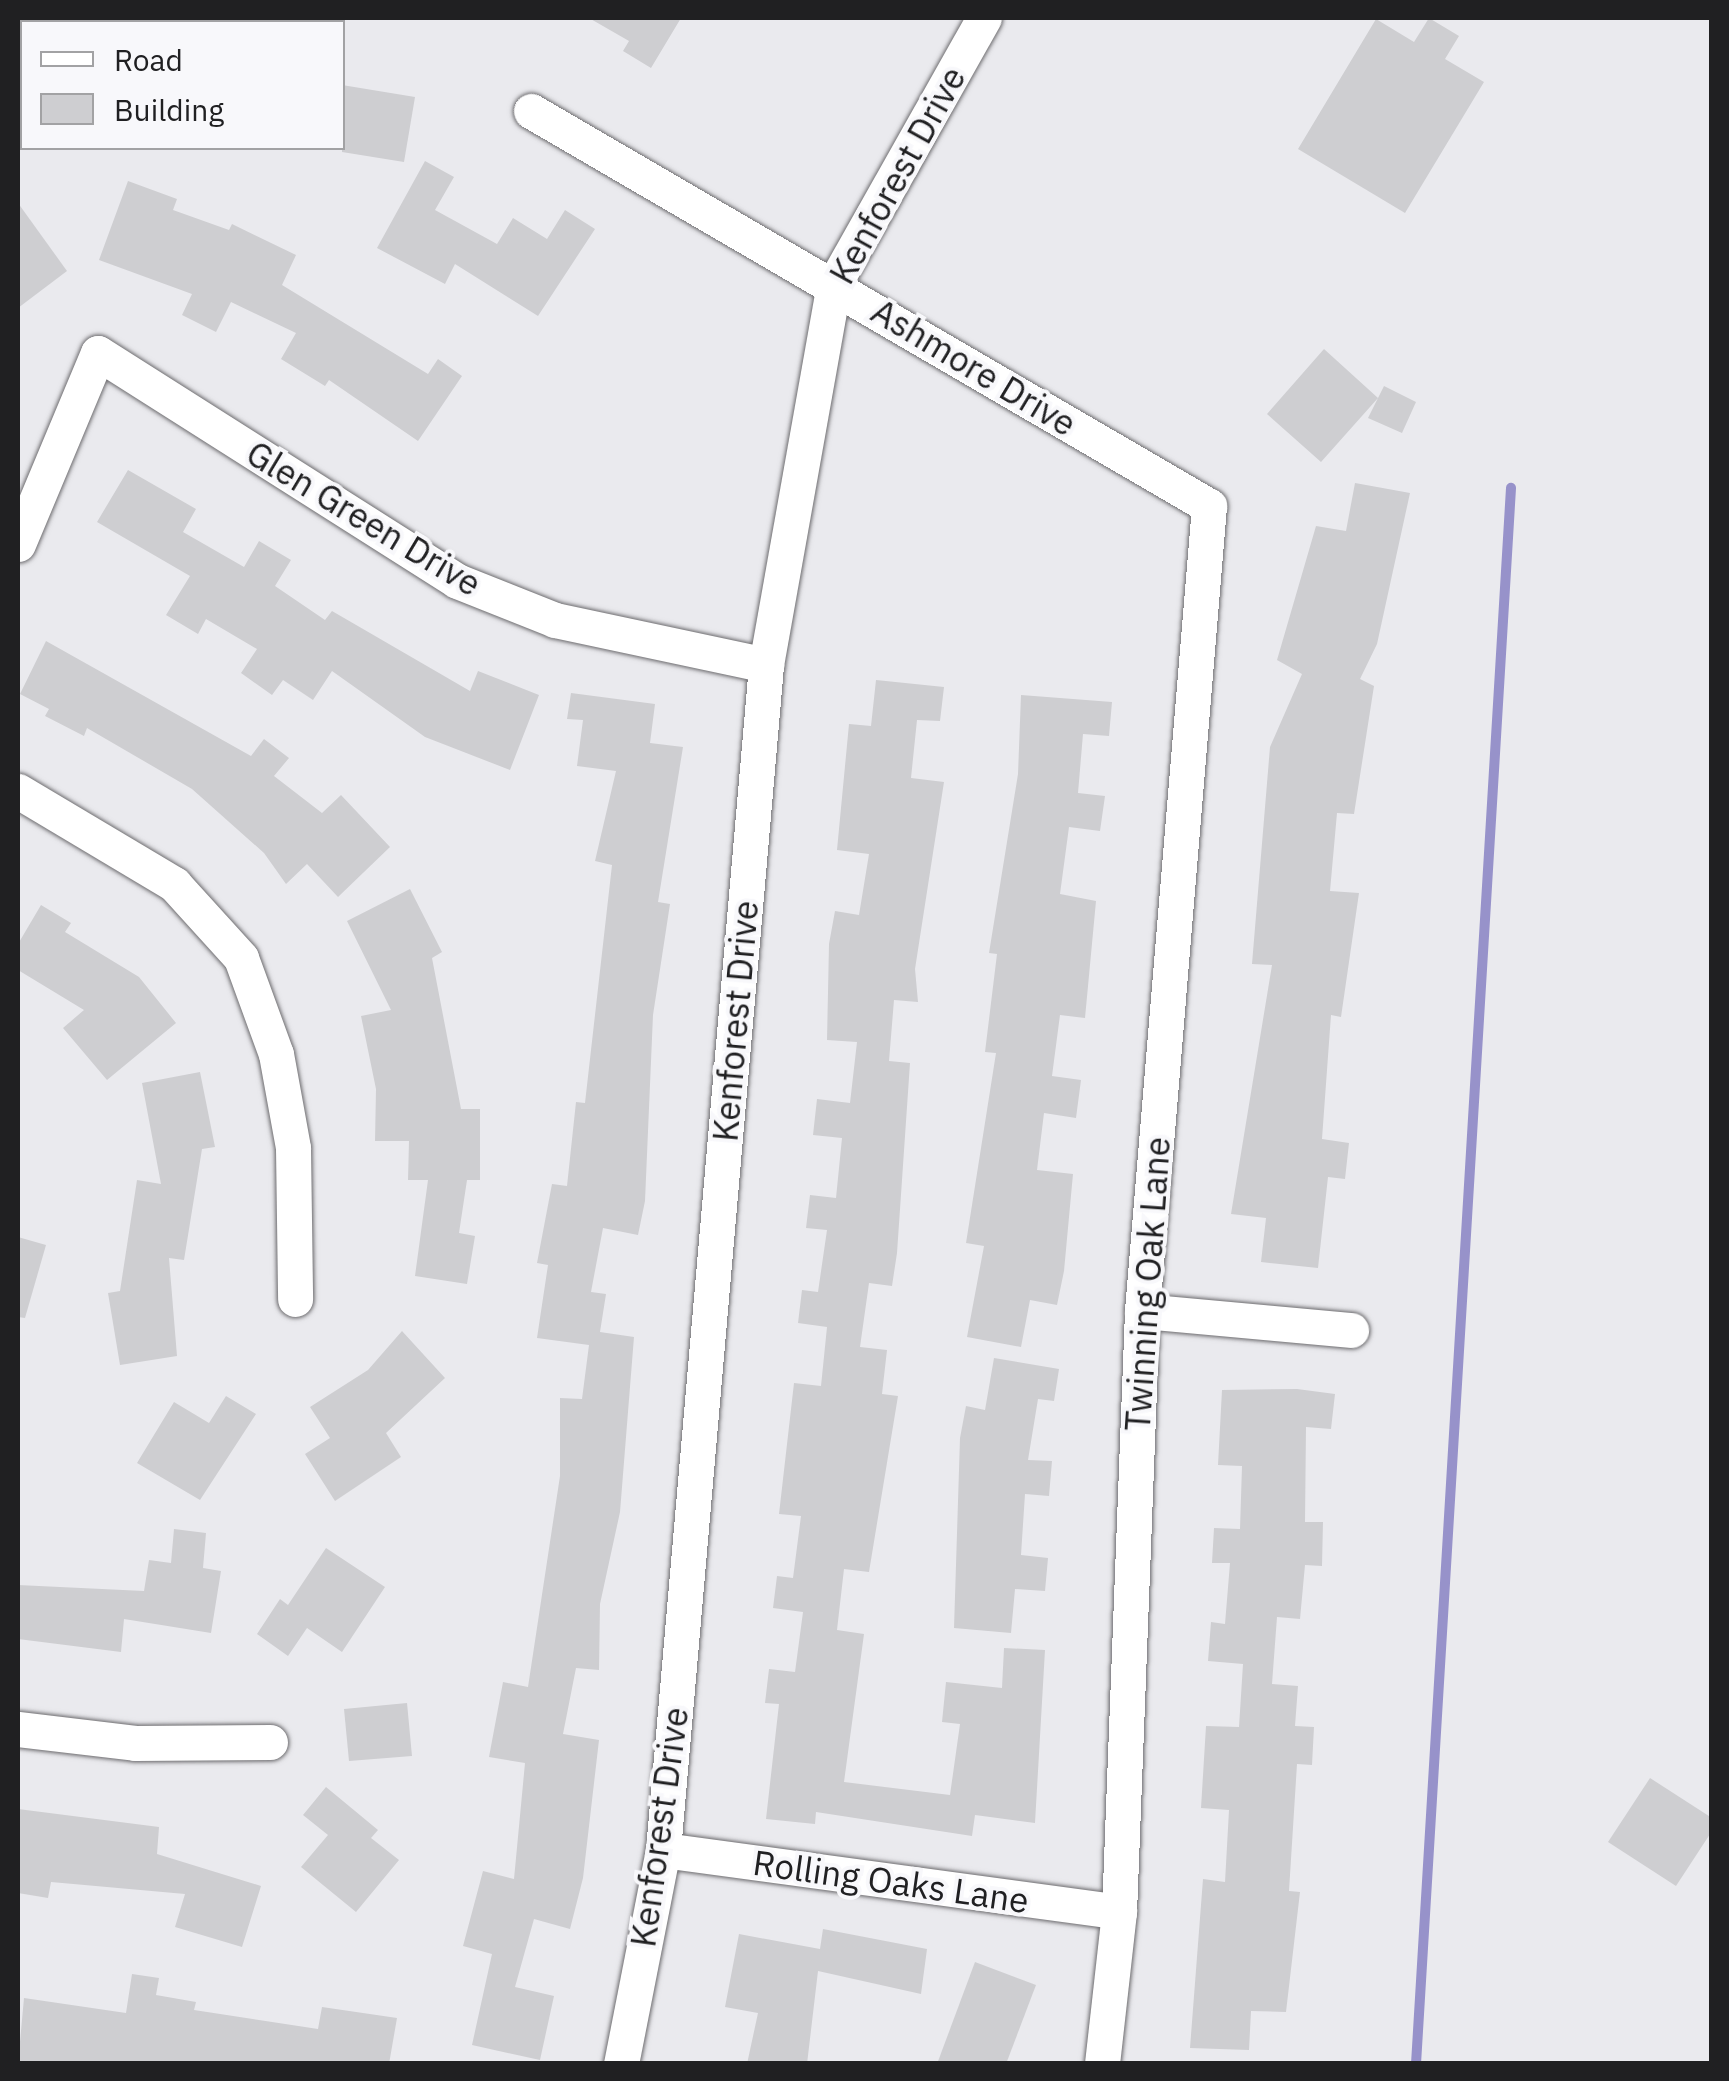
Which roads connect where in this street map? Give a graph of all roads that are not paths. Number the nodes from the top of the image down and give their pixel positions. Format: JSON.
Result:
{"nodes":[{"id":1,"x":984,"y":18,"type":"edge"},
{"id":2,"x":530,"y":111,"type":"dead end"},
{"id":3,"x":834,"y":284,"type":"junction"},
{"id":4,"x":1208,"y":506,"type":"joint"},
{"id":5,"x":18,"y":544,"type":"edge"},
{"id":6,"x":766,"y":665,"type":"junction"},
{"id":7,"x":18,"y":790,"type":"edge"},
{"id":8,"x":294,"y":1299,"type":"dead end"},
{"id":9,"x":1142,"y":1312,"type":"junction"},
{"id":10,"x":1352,"y":1330,"type":"dead end"},
{"id":11,"x":18,"y":1729,"type":"edge"},
{"id":12,"x":270,"y":1742,"type":"dead end"},
{"id":13,"x":663,"y":1850,"type":"junction"},
{"id":14,"x":1119,"y":1912,"type":"junction"},
{"id":15,"x":621,"y":2064,"type":"edge"},
{"id":16,"x":1102,"y":2064,"type":"edge"}],
"edges":[{"from":1,"to":3,"type":"street","name":"Kenforest Drive"},
{"from":2,"to":3,"type":"street","name":"Ashmore Drive"},
{"from":3,"to":4,"type":"street","name":"Ashmore Drive"},
{"from":3,"to":6,"type":"street","name":"Kenforest Drive"},
{"from":4,"to":9,"type":"street","name":"Twinning Oak Lane"},
{"from":5,"to":6,"type":"street","name":"Glen Green Drive"},
{"from":6,"to":13,"type":"street","name":"Kenforest Drive"},
{"from":7,"to":8,"type":"street"},
{"from":9,"to":10,"type":"street"},
{"from":9,"to":14,"type":"street","name":"Twinning Oak Lane"},
{"from":11,"to":12,"type":"street"},
{"from":13,"to":14,"type":"street","name":"Rolling Oaks Lane"},
{"from":13,"to":15,"type":"street","name":"Kenforest Drive"},
{"from":14,"to":16,"type":"street","name":"Twinning Oak Lane"}]}
